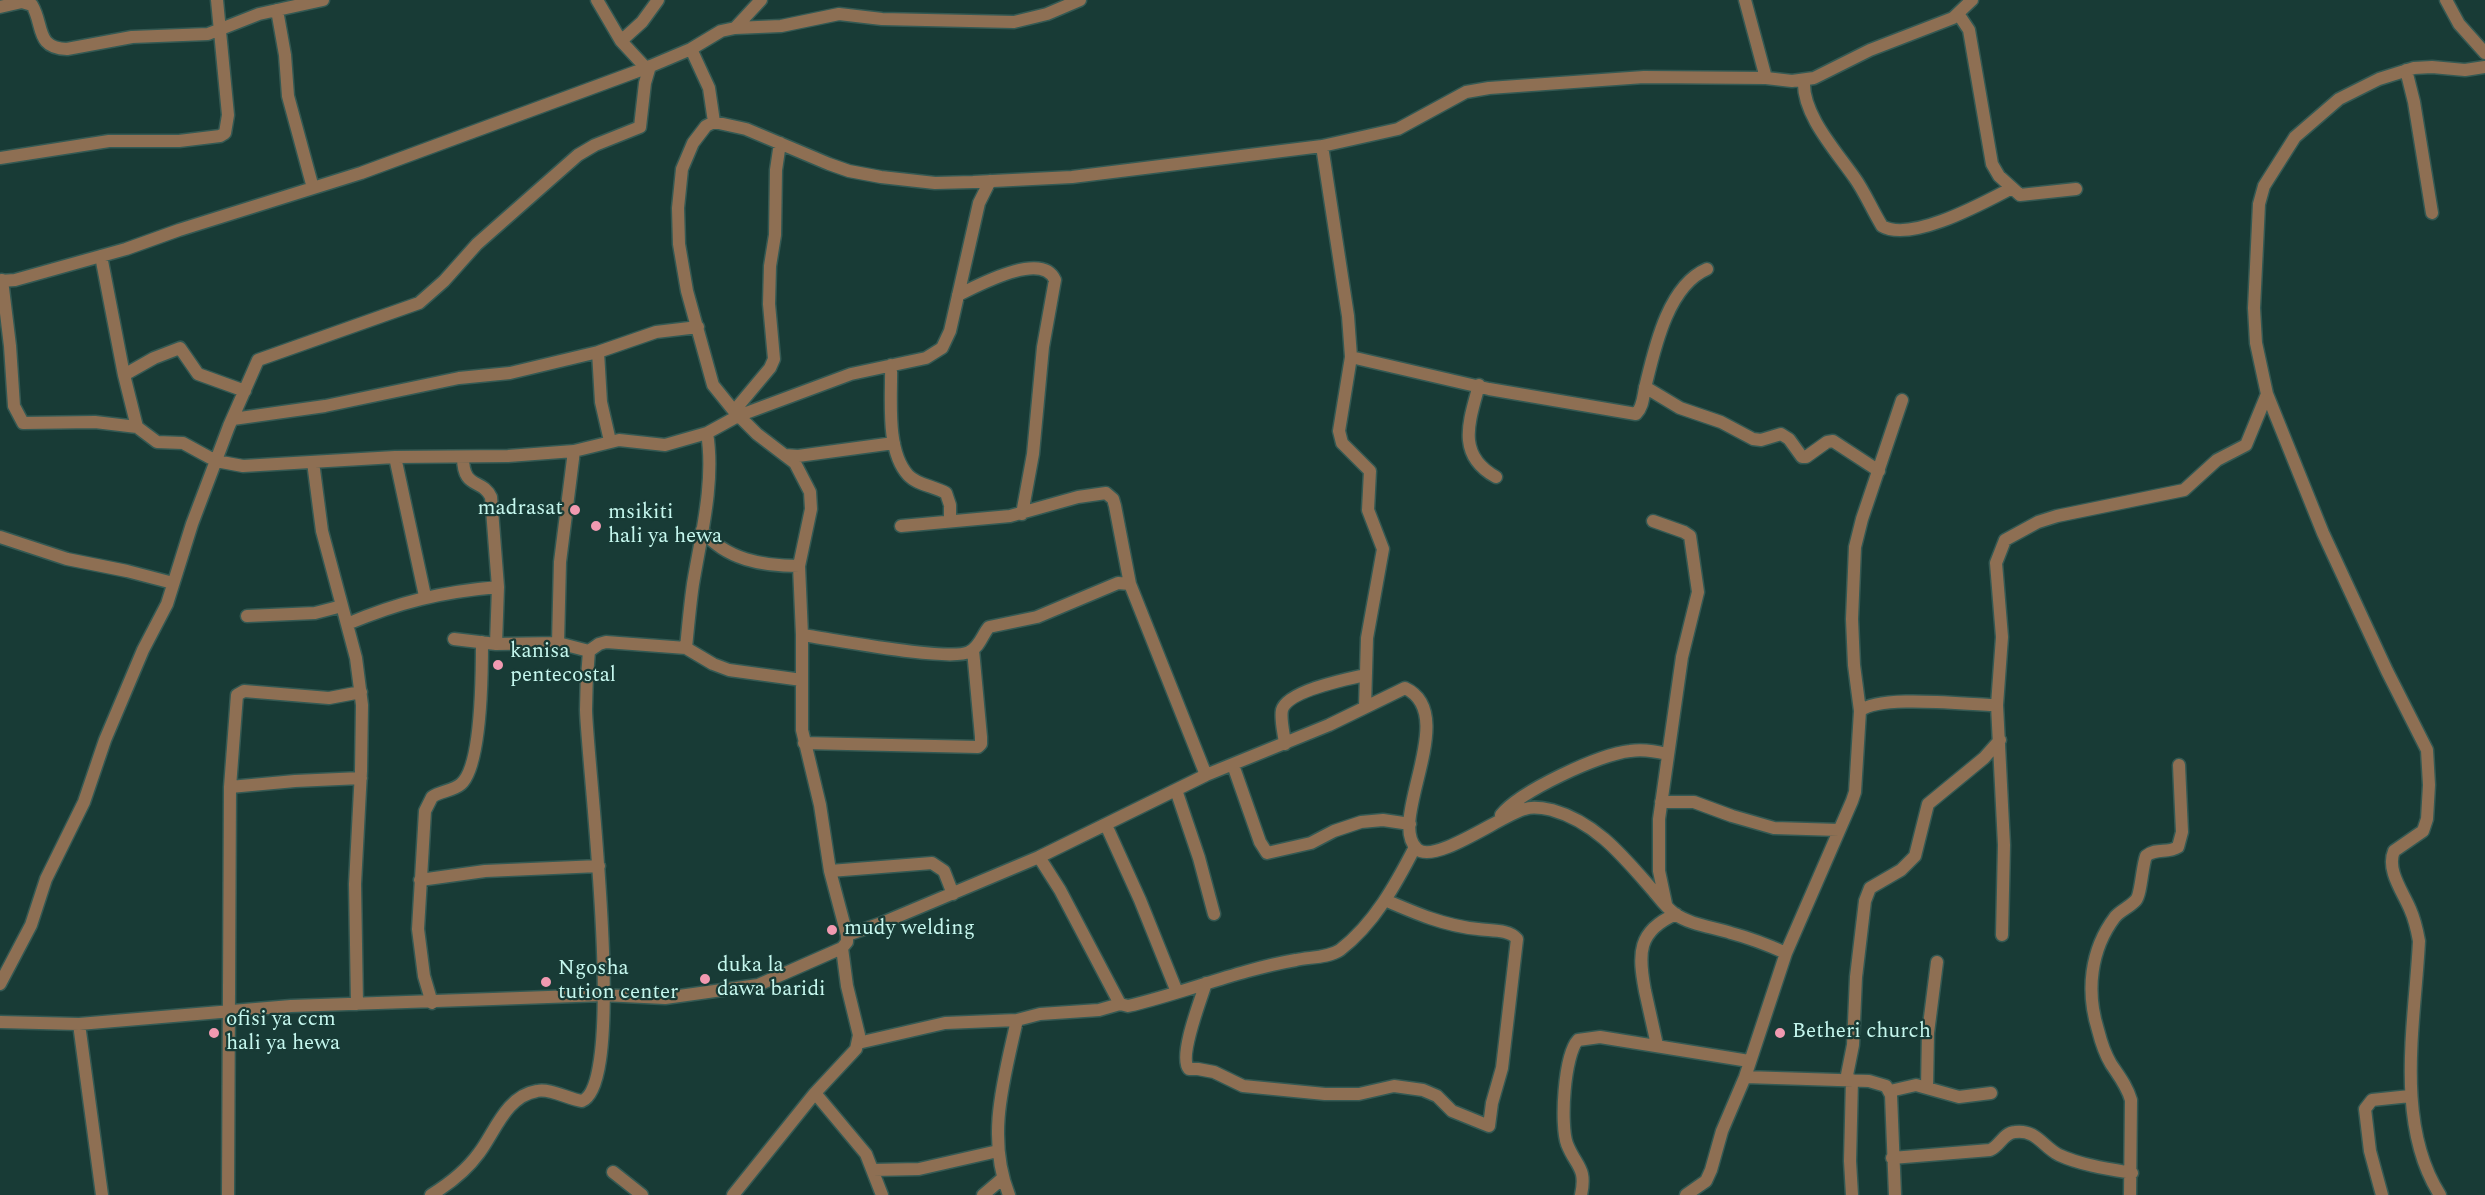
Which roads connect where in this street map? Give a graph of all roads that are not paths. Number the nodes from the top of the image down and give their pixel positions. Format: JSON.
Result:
{"nodes":[{"id":1,"x":217,"y":0,"type":"edge"},
{"id":2,"x":323,"y":0,"type":"edge"},
{"id":3,"x":597,"y":0,"type":"edge"},
{"id":4,"x":658,"y":0,"type":"edge"},
{"id":5,"x":761,"y":0,"type":"edge"},
{"id":6,"x":1080,"y":0,"type":"edge"},
{"id":7,"x":1745,"y":0,"type":"edge"},
{"id":8,"x":1972,"y":0,"type":"edge"},
{"id":9,"x":2445,"y":0,"type":"edge"},
{"id":10,"x":0,"y":6,"type":"edge"},
{"id":11,"x":277,"y":10,"type":"junction"},
{"id":12,"x":1959,"y":15,"type":"junction"},
{"id":13,"x":735,"y":28,"type":"junction"},
{"id":14,"x":219,"y":31,"type":"junction"},
{"id":15,"x":621,"y":41,"type":"junction"},
{"id":16,"x":690,"y":49,"type":"junction"},
{"id":17,"x":2485,"y":53,"type":"edge"},
{"id":18,"x":648,"y":67,"type":"junction"},
{"id":19,"x":2485,"y":67,"type":"edge"},
{"id":20,"x":2406,"y":70,"type":"junction"},
{"id":21,"x":1766,"y":78,"type":"junction"},
{"id":22,"x":1804,"y":81,"type":"junction"},
{"id":23,"x":714,"y":122,"type":"junction"},
{"id":24,"x":780,"y":143,"type":"junction"},
{"id":25,"x":1322,"y":146,"type":"junction"},
{"id":26,"x":0,"y":158,"type":"edge"},
{"id":27,"x":990,"y":181,"type":"junction"},
{"id":28,"x":313,"y":188,"type":"junction"},
{"id":29,"x":2012,"y":189,"type":"junction"},
{"id":30,"x":2076,"y":189,"type":"dead end"},
{"id":31,"x":2432,"y":213,"type":"dead end"},
{"id":32,"x":101,"y":256,"type":"junction"},
{"id":33,"x":1707,"y":269,"type":"dead end"},
{"id":34,"x":1,"y":280,"type":"edge"},
{"id":35,"x":958,"y":295,"type":"junction"},
{"id":36,"x":698,"y":327,"type":"junction"},
{"id":37,"x":598,"y":352,"type":"junction"},
{"id":38,"x":1350,"y":357,"type":"junction"},
{"id":39,"x":891,"y":364,"type":"junction"},
{"id":40,"x":124,"y":375,"type":"junction"},
{"id":41,"x":1479,"y":385,"type":"junction"},
{"id":42,"x":1646,"y":387,"type":"junction"},
{"id":43,"x":245,"y":391,"type":"junction"},
{"id":44,"x":2267,"y":394,"type":"junction"},
{"id":45,"x":1902,"y":400,"type":"dead end"},
{"id":46,"x":736,"y":413,"type":"junction"},
{"id":47,"x":233,"y":419,"type":"junction"},
{"id":48,"x":137,"y":427,"type":"junction"},
{"id":49,"x":706,"y":433,"type":"junction"},
{"id":50,"x":610,"y":441,"type":"junction"},
{"id":51,"x":894,"y":443,"type":"junction"},
{"id":52,"x":574,"y":451,"type":"junction"},
{"id":53,"x":784,"y":455,"type":"junction"},
{"id":54,"x":395,"y":457,"type":"junction"},
{"id":55,"x":463,"y":457,"type":"junction"},
{"id":56,"x":216,"y":461,"type":"junction"},
{"id":57,"x":313,"y":462,"type":"junction"},
{"id":58,"x":1879,"y":471,"type":"junction"},
{"id":59,"x":1496,"y":477,"type":"dead end"},
{"id":60,"x":1022,"y":514,"type":"junction"},
{"id":61,"x":951,"y":520,"type":"junction"},
{"id":62,"x":1653,"y":521,"type":"dead end"},
{"id":63,"x":901,"y":526,"type":"dead end"},
{"id":64,"x":702,"y":530,"type":"junction"},
{"id":65,"x":0,"y":537,"type":"edge"},
{"id":66,"x":799,"y":566,"type":"junction"},
{"id":67,"x":173,"y":583,"type":"junction"},
{"id":68,"x":1130,"y":584,"type":"junction"},
{"id":69,"x":498,"y":587,"type":"junction"},
{"id":70,"x":425,"y":596,"type":"junction"},
{"id":71,"x":342,"y":606,"type":"junction"},
{"id":72,"x":247,"y":616,"type":"dead end"},
{"id":73,"x":347,"y":624,"type":"junction"},
{"id":74,"x":802,"y":635,"type":"junction"},
{"id":75,"x":454,"y":639,"type":"dead end"},
{"id":76,"x":482,"y":642,"type":"junction"},
{"id":77,"x":558,"y":643,"type":"junction"},
{"id":78,"x":496,"y":644,"type":"junction"},
{"id":79,"x":686,"y":648,"type":"junction"},
{"id":80,"x":973,"y":650,"type":"junction"},
{"id":81,"x":589,"y":651,"type":"junction"},
{"id":82,"x":1365,"y":675,"type":"junction"},
{"id":83,"x":802,"y":680,"type":"junction"},
{"id":84,"x":361,"y":692,"type":"junction"},
{"id":85,"x":1997,"y":705,"type":"junction"},
{"id":86,"x":1365,"y":707,"type":"junction"},
{"id":87,"x":1860,"y":711,"type":"junction"},
{"id":88,"x":2000,"y":740,"type":"junction"},
{"id":89,"x":804,"y":744,"type":"junction"},
{"id":90,"x":1285,"y":744,"type":"junction"},
{"id":91,"x":1667,"y":754,"type":"junction"},
{"id":92,"x":1233,"y":765,"type":"junction"},
{"id":93,"x":2179,"y":765,"type":"dead end"},
{"id":94,"x":1206,"y":776,"type":"junction"},
{"id":95,"x":361,"y":778,"type":"junction"},
{"id":96,"x":230,"y":788,"type":"junction"},
{"id":97,"x":1176,"y":790,"type":"junction"},
{"id":98,"x":1661,"y":802,"type":"junction"},
{"id":99,"x":1497,"y":820,"type":"junction"},
{"id":100,"x":1410,"y":824,"type":"junction"},
{"id":101,"x":1106,"y":825,"type":"junction"},
{"id":102,"x":1839,"y":830,"type":"junction"},
{"id":103,"x":1415,"y":847,"type":"junction"},
{"id":104,"x":1039,"y":856,"type":"junction"},
{"id":105,"x":599,"y":866,"type":"junction"},
{"id":106,"x":830,"y":871,"type":"junction"},
{"id":107,"x":420,"y":880,"type":"junction"},
{"id":108,"x":952,"y":894,"type":"junction"},
{"id":109,"x":1385,"y":900,"type":"junction"},
{"id":110,"x":1666,"y":905,"type":"junction"},
{"id":111,"x":1214,"y":914,"type":"dead end"},
{"id":112,"x":1676,"y":914,"type":"junction"},
{"id":113,"x":847,"y":935,"type":"junction"},
{"id":114,"x":2002,"y":935,"type":"dead end"},
{"id":115,"x":842,"y":948,"type":"junction"},
{"id":116,"x":1786,"y":953,"type":"junction"},
{"id":117,"x":1937,"y":962,"type":"dead end"},
{"id":118,"x":1206,"y":983,"type":"junction"},
{"id":119,"x":0,"y":984,"type":"edge"},
{"id":120,"x":1177,"y":992,"type":"junction"},
{"id":121,"x":603,"y":995,"type":"junction"},
{"id":122,"x":432,"y":1003,"type":"junction"},
{"id":123,"x":357,"y":1004,"type":"junction"},
{"id":124,"x":1120,"y":1004,"type":"junction"},
{"id":125,"x":230,"y":1011,"type":"junction"},
{"id":126,"x":1017,"y":1020,"type":"junction"},
{"id":127,"x":0,"y":1022,"type":"edge"},
{"id":128,"x":79,"y":1024,"type":"junction"},
{"id":129,"x":858,"y":1043,"type":"junction"},
{"id":130,"x":1657,"y":1046,"type":"junction"},
{"id":131,"x":1749,"y":1061,"type":"junction"},
{"id":132,"x":1744,"y":1077,"type":"junction"},
{"id":133,"x":1849,"y":1080,"type":"junction"},
{"id":134,"x":1927,"y":1088,"type":"junction"},
{"id":135,"x":1890,"y":1091,"type":"junction"},
{"id":136,"x":815,"y":1093,"type":"junction"},
{"id":137,"x":1991,"y":1093,"type":"dead end"},
{"id":138,"x":2410,"y":1096,"type":"junction"},
{"id":139,"x":998,"y":1151,"type":"junction"},
{"id":140,"x":1892,"y":1158,"type":"junction"},
{"id":141,"x":873,"y":1170,"type":"junction"},
{"id":142,"x":613,"y":1172,"type":"dead end"},
{"id":143,"x":2132,"y":1173,"type":"junction"},
{"id":144,"x":1003,"y":1178,"type":"junction"},
{"id":145,"x":102,"y":1195,"type":"edge"},
{"id":146,"x":228,"y":1195,"type":"edge"},
{"id":147,"x":431,"y":1195,"type":"edge"},
{"id":148,"x":642,"y":1195,"type":"edge"},
{"id":149,"x":733,"y":1195,"type":"edge"},
{"id":150,"x":882,"y":1195,"type":"edge"},
{"id":151,"x":983,"y":1195,"type":"edge"},
{"id":152,"x":1009,"y":1195,"type":"edge"},
{"id":153,"x":1581,"y":1195,"type":"edge"},
{"id":154,"x":1686,"y":1195,"type":"edge"},
{"id":155,"x":1852,"y":1195,"type":"edge"},
{"id":156,"x":1895,"y":1195,"type":"edge"},
{"id":157,"x":2130,"y":1195,"type":"edge"},
{"id":158,"x":2382,"y":1195,"type":"edge"},
{"id":159,"x":2440,"y":1195,"type":"edge"}],
"edges":[{"from":1,"to":14,"type":"street"},
{"from":2,"to":11,"type":"street"},
{"from":3,"to":15,"type":"street"},
{"from":4,"to":15,"type":"street"},
{"from":5,"to":13,"type":"street"},
{"from":6,"to":13,"type":"street"},
{"from":7,"to":21,"type":"street"},
{"from":8,"to":12,"type":"street"},
{"from":9,"to":17,"type":"street"},
{"from":10,"to":14,"type":"street"},
{"from":11,"to":14,"type":"street"},
{"from":11,"to":28,"type":"street"},
{"from":12,"to":22,"type":"street"},
{"from":12,"to":29,"type":"street"},
{"from":13,"to":16,"type":"street"},
{"from":14,"to":26,"type":"street"},
{"from":15,"to":18,"type":"street"},
{"from":16,"to":18,"type":"street"},
{"from":16,"to":23,"type":"street"},
{"from":18,"to":28,"type":"street"},
{"from":18,"to":43,"type":"street"},
{"from":19,"to":20,"type":"street"},
{"from":20,"to":31,"type":"street"},
{"from":20,"to":44,"type":"street"},
{"from":21,"to":22,"type":"street"},
{"from":21,"to":25,"type":"street"},
{"from":22,"to":29,"type":"street"},
{"from":23,"to":24,"type":"street"},
{"from":23,"to":36,"type":"street"},
{"from":24,"to":27,"type":"street"},
{"from":24,"to":46,"type":"street"},
{"from":25,"to":27,"type":"street"},
{"from":25,"to":38,"type":"street"},
{"from":27,"to":35,"type":"street"},
{"from":28,"to":32,"type":"street"},
{"from":29,"to":30,"type":"street"},
{"from":32,"to":34,"type":"street"},
{"from":32,"to":40,"type":"street"},
{"from":33,"to":42,"type":"street"},
{"from":34,"to":48,"type":"street"},
{"from":35,"to":39,"type":"street"},
{"from":35,"to":60,"type":"street"},
{"from":36,"to":37,"type":"street"},
{"from":36,"to":46,"type":"street"},
{"from":37,"to":47,"type":"street"},
{"from":37,"to":50,"type":"street"},
{"from":38,"to":41,"type":"street"},
{"from":38,"to":82,"type":"street"},
{"from":39,"to":46,"type":"street"},
{"from":39,"to":51,"type":"street"},
{"from":40,"to":43,"type":"street"},
{"from":40,"to":48,"type":"street"},
{"from":41,"to":42,"type":"street"},
{"from":41,"to":59,"type":"street"},
{"from":42,"to":58,"type":"street"},
{"from":43,"to":47,"type":"street"},
{"from":44,"to":85,"type":"street"},
{"from":44,"to":138,"type":"street"},
{"from":45,"to":58,"type":"street"},
{"from":46,"to":49,"type":"street"},
{"from":46,"to":53,"type":"street"},
{"from":47,"to":56,"type":"street"},
{"from":48,"to":56,"type":"street"},
{"from":49,"to":50,"type":"street"},
{"from":49,"to":64,"type":"street"},
{"from":50,"to":52,"type":"street"},
{"from":51,"to":53,"type":"street"},
{"from":51,"to":61,"type":"street"},
{"from":52,"to":55,"type":"street"},
{"from":52,"to":77,"type":"street"},
{"from":53,"to":66,"type":"street"},
{"from":54,"to":55,"type":"street"},
{"from":54,"to":57,"type":"street"},
{"from":54,"to":70,"type":"street"},
{"from":55,"to":69,"type":"street"},
{"from":56,"to":57,"type":"street"},
{"from":56,"to":67,"type":"street"},
{"from":57,"to":71,"type":"street"},
{"from":58,"to":87,"type":"street"},
{"from":60,"to":61,"type":"street"},
{"from":60,"to":68,"type":"street"},
{"from":61,"to":63,"type":"street"},
{"from":62,"to":91,"type":"street"},
{"from":64,"to":66,"type":"street"},
{"from":64,"to":79,"type":"street"},
{"from":65,"to":67,"type":"street"},
{"from":66,"to":74,"type":"street"},
{"from":67,"to":119,"type":"street"},
{"from":68,"to":80,"type":"street"},
{"from":68,"to":94,"type":"street"},
{"from":69,"to":70,"type":"street"},
{"from":69,"to":78,"type":"street"},
{"from":70,"to":73,"type":"street"},
{"from":71,"to":72,"type":"street"},
{"from":71,"to":73,"type":"street"},
{"from":73,"to":84,"type":"street"},
{"from":74,"to":80,"type":"street"},
{"from":74,"to":83,"type":"street"},
{"from":75,"to":76,"type":"street"},
{"from":76,"to":78,"type":"street"},
{"from":76,"to":107,"type":"street"},
{"from":77,"to":78,"type":"street"},
{"from":77,"to":81,"type":"street"},
{"from":79,"to":81,"type":"street"},
{"from":79,"to":83,"type":"street"},
{"from":80,"to":89,"type":"street"},
{"from":81,"to":105,"type":"street"},
{"from":82,"to":86,"type":"street"},
{"from":82,"to":90,"type":"street"},
{"from":83,"to":89,"type":"street"},
{"from":84,"to":95,"type":"street"},
{"from":84,"to":96,"type":"street"},
{"from":85,"to":87,"type":"street"},
{"from":85,"to":88,"type":"street"},
{"from":86,"to":90,"type":"street"},
{"from":86,"to":100,"type":"street"},
{"from":87,"to":102,"type":"street"},
{"from":88,"to":114,"type":"street"},
{"from":88,"to":133,"type":"street"},
{"from":89,"to":106,"type":"street"},
{"from":90,"to":92,"type":"street"},
{"from":91,"to":98,"type":"street"},
{"from":91,"to":99,"type":"street"},
{"from":92,"to":94,"type":"street"},
{"from":92,"to":100,"type":"street"},
{"from":93,"to":143,"type":"street"},
{"from":94,"to":97,"type":"street"},
{"from":95,"to":96,"type":"street"},
{"from":95,"to":123,"type":"street"},
{"from":96,"to":125,"type":"street"},
{"from":97,"to":101,"type":"street"},
{"from":97,"to":111,"type":"street"},
{"from":98,"to":102,"type":"street"},
{"from":98,"to":110,"type":"street"},
{"from":99,"to":103,"type":"street"},
{"from":99,"to":110,"type":"street"},
{"from":100,"to":103,"type":"street"},
{"from":101,"to":104,"type":"street"},
{"from":101,"to":120,"type":"street"},
{"from":102,"to":116,"type":"street"},
{"from":103,"to":109,"type":"street"},
{"from":104,"to":108,"type":"street"},
{"from":104,"to":124,"type":"street"},
{"from":105,"to":107,"type":"street"},
{"from":105,"to":121,"type":"street"},
{"from":106,"to":108,"type":"street"},
{"from":106,"to":113,"type":"street"},
{"from":107,"to":122,"type":"street"},
{"from":108,"to":113,"type":"street"},
{"from":109,"to":118,"type":"street"},
{"from":109,"to":118,"type":"street"},
{"from":110,"to":112,"type":"street"},
{"from":112,"to":116,"type":"street"},
{"from":112,"to":130,"type":"street"},
{"from":113,"to":115,"type":"street"},
{"from":115,"to":121,"type":"street"},
{"from":115,"to":129,"type":"street"},
{"from":116,"to":131,"type":"street"},
{"from":117,"to":134,"type":"street"},
{"from":118,"to":120,"type":"street"},
{"from":120,"to":124,"type":"street"},
{"from":121,"to":122,"type":"street"},
{"from":121,"to":147,"type":"street"},
{"from":122,"to":123,"type":"street"},
{"from":123,"to":125,"type":"street"},
{"from":124,"to":126,"type":"street"},
{"from":125,"to":128,"type":"street"},
{"from":125,"to":146,"type":"street"},
{"from":126,"to":129,"type":"street"},
{"from":126,"to":139,"type":"street"},
{"from":127,"to":128,"type":"street"},
{"from":128,"to":145,"type":"street"},
{"from":129,"to":136,"type":"street"},
{"from":130,"to":131,"type":"street"},
{"from":130,"to":153,"type":"street"},
{"from":131,"to":132,"type":"street"},
{"from":132,"to":133,"type":"street"},
{"from":132,"to":154,"type":"street"},
{"from":133,"to":135,"type":"street"},
{"from":133,"to":155,"type":"street"},
{"from":134,"to":135,"type":"street"},
{"from":134,"to":137,"type":"street"},
{"from":135,"to":140,"type":"street"},
{"from":136,"to":141,"type":"street"},
{"from":136,"to":149,"type":"street"},
{"from":138,"to":158,"type":"street"},
{"from":138,"to":159,"type":"street"},
{"from":139,"to":141,"type":"street"},
{"from":139,"to":144,"type":"street"},
{"from":140,"to":143,"type":"street"},
{"from":140,"to":156,"type":"street"},
{"from":141,"to":150,"type":"street"},
{"from":142,"to":148,"type":"street"},
{"from":143,"to":157,"type":"street"},
{"from":144,"to":151,"type":"street"},
{"from":144,"to":152,"type":"street"}]}
